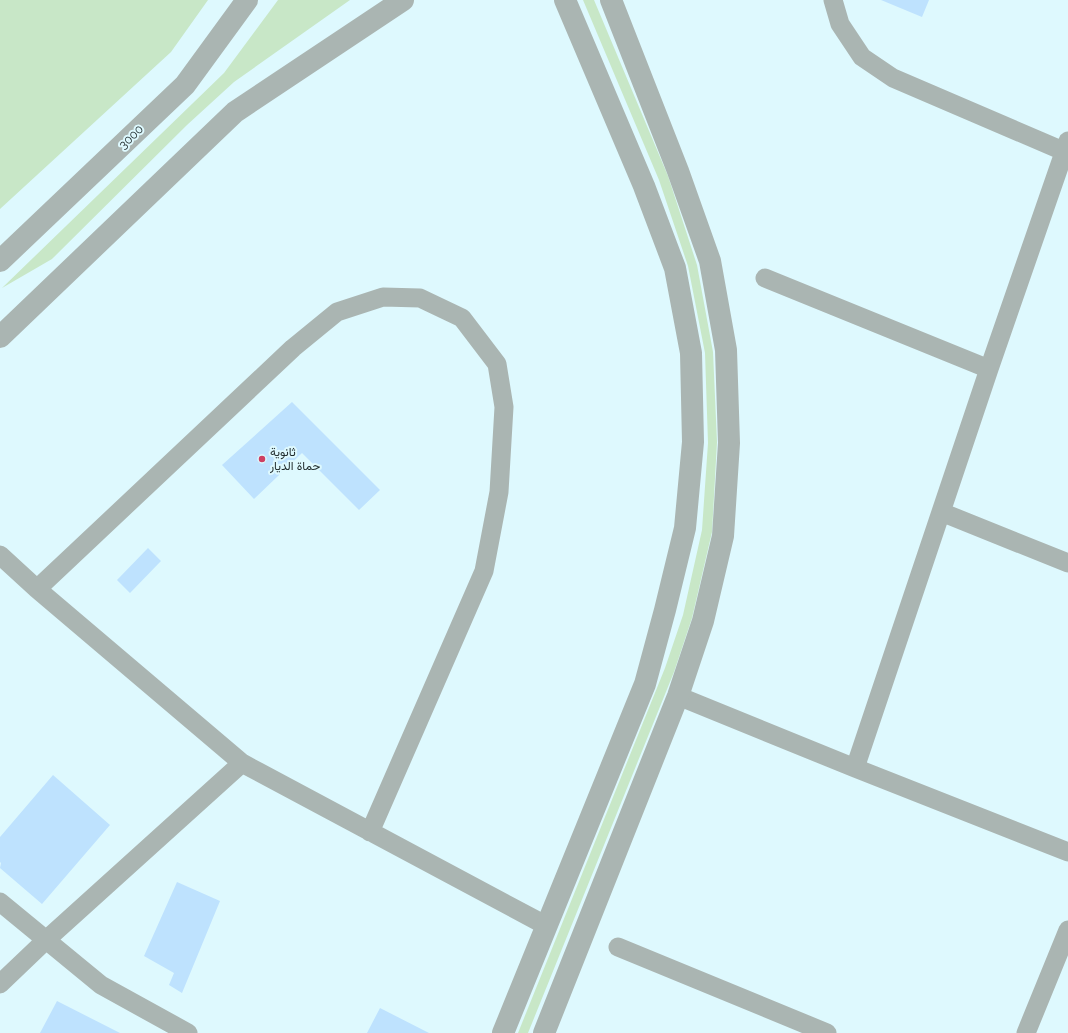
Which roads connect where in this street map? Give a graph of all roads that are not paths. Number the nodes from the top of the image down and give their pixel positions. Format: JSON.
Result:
{"nodes":[{"id":1,"x":248,"y":0,"type":"edge"},
{"id":2,"x":403,"y":0,"type":"edge"},
{"id":3,"x":565,"y":0,"type":"edge"},
{"id":4,"x":611,"y":0,"type":"edge"},
{"id":5,"x":832,"y":0,"type":"edge"},
{"id":6,"x":1067,"y":148,"type":"edge"},
{"id":7,"x":0,"y":261,"type":"edge"},
{"id":8,"x":765,"y":278,"type":"dead end"},
{"id":9,"x":0,"y":337,"type":"edge"},
{"id":10,"x":990,"y":369,"type":"junction"},
{"id":11,"x":941,"y":512,"type":"junction"},
{"id":12,"x":0,"y":555,"type":"edge"},
{"id":13,"x":1068,"y":563,"type":"edge"},
{"id":14,"x":38,"y":589,"type":"junction"},
{"id":15,"x":678,"y":696,"type":"junction"},
{"id":16,"x":242,"y":763,"type":"junction"},
{"id":17,"x":855,"y":768,"type":"junction"},
{"id":18,"x":370,"y":832,"type":"junction"},
{"id":19,"x":1068,"y":852,"type":"edge"},
{"id":20,"x":0,"y":902,"type":"edge"},
{"id":21,"x":547,"y":926,"type":"junction"},
{"id":22,"x":1068,"y":930,"type":"edge"},
{"id":23,"x":46,"y":940,"type":"junction"},
{"id":24,"x":618,"y":947,"type":"dead end"},
{"id":25,"x":0,"y":984,"type":"edge"},
{"id":26,"x":188,"y":1033,"type":"edge"},
{"id":27,"x":503,"y":1033,"type":"edge"},
{"id":28,"x":544,"y":1033,"type":"edge"},
{"id":29,"x":827,"y":1033,"type":"edge"},
{"id":30,"x":1026,"y":1033,"type":"edge"}],
"edges":[{"from":1,"to":7,"type":"street","name":"3000"},
{"from":2,"to":9,"type":"street"},
{"from":3,"to":21,"type":"street"},
{"from":4,"to":15,"type":"street"},
{"from":5,"to":6,"type":"street"},
{"from":6,"to":10,"type":"street"},
{"from":8,"to":10,"type":"street"},
{"from":10,"to":11,"type":"street"},
{"from":11,"to":13,"type":"street"},
{"from":11,"to":17,"type":"street"},
{"from":12,"to":14,"type":"street"},
{"from":14,"to":16,"type":"street"},
{"from":14,"to":18,"type":"street"},
{"from":15,"to":17,"type":"street"},
{"from":15,"to":28,"type":"street"},
{"from":16,"to":18,"type":"street"},
{"from":16,"to":23,"type":"street"},
{"from":17,"to":19,"type":"street"},
{"from":18,"to":21,"type":"street"},
{"from":20,"to":23,"type":"street"},
{"from":21,"to":27,"type":"street"},
{"from":22,"to":30,"type":"street"},
{"from":23,"to":25,"type":"street"},
{"from":23,"to":26,"type":"street"},
{"from":24,"to":29,"type":"street"}]}
